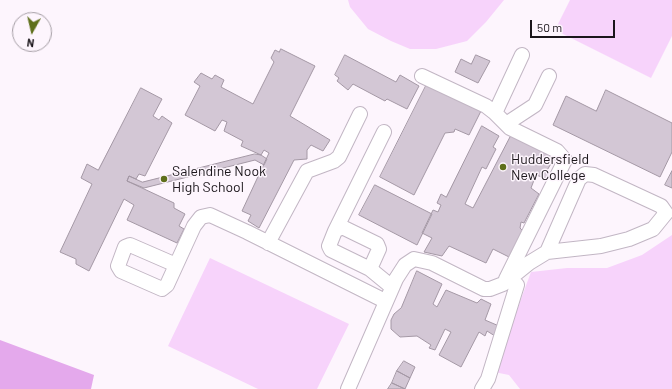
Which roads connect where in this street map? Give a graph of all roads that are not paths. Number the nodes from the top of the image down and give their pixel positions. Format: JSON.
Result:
{"nodes":[{"id":1,"x":522,"y":55,"type":"dead end"},
{"id":2,"x":422,"y":76,"type":"dead end"},
{"id":3,"x":549,"y":76,"type":"dead end"},
{"id":4,"x":496,"y":113,"type":"junction"},
{"id":5,"x":360,"y":114,"type":"dead end"},
{"id":6,"x":506,"y":124,"type":"junction"},
{"id":7,"x":384,"y":132,"type":"dead end"},
{"id":8,"x":335,"y":231,"type":"junction"},
{"id":9,"x":268,"y":243,"type":"junction"},
{"id":10,"x":547,"y":252,"type":"junction"},
{"id":11,"x":176,"y":264,"type":"dead end"},
{"id":12,"x":370,"y":269,"type":"junction"},
{"id":13,"x":510,"y":285,"type":"junction"},
{"id":14,"x":392,"y":287,"type":"junction"},
{"id":15,"x":385,"y":301,"type":"junction"},
{"id":16,"x":348,"y":389,"type":"edge"},
{"id":17,"x":482,"y":389,"type":"edge"}],
"edges":[{"from":1,"to":4,"type":"lane"},
{"from":2,"to":4,"type":"lane"},
{"from":3,"to":6,"type":"lane"},
{"from":4,"to":6,"type":"lane"},
{"from":5,"to":9,"type":"lane"},
{"from":6,"to":13,"type":"lane"},
{"from":7,"to":8,"type":"lane"},
{"from":8,"to":12,"type":"lane"},
{"from":8,"to":12,"type":"lane"},
{"from":9,"to":11,"type":"lane"},
{"from":9,"to":15,"type":"lane"},
{"from":10,"to":10,"type":"lane"},
{"from":10,"to":13,"type":"lane"},
{"from":12,"to":14,"type":"lane"},
{"from":13,"to":14,"type":"lane"},
{"from":13,"to":17,"type":"lane"},
{"from":14,"to":15,"type":"lane"},
{"from":15,"to":16,"type":"lane"}]}
